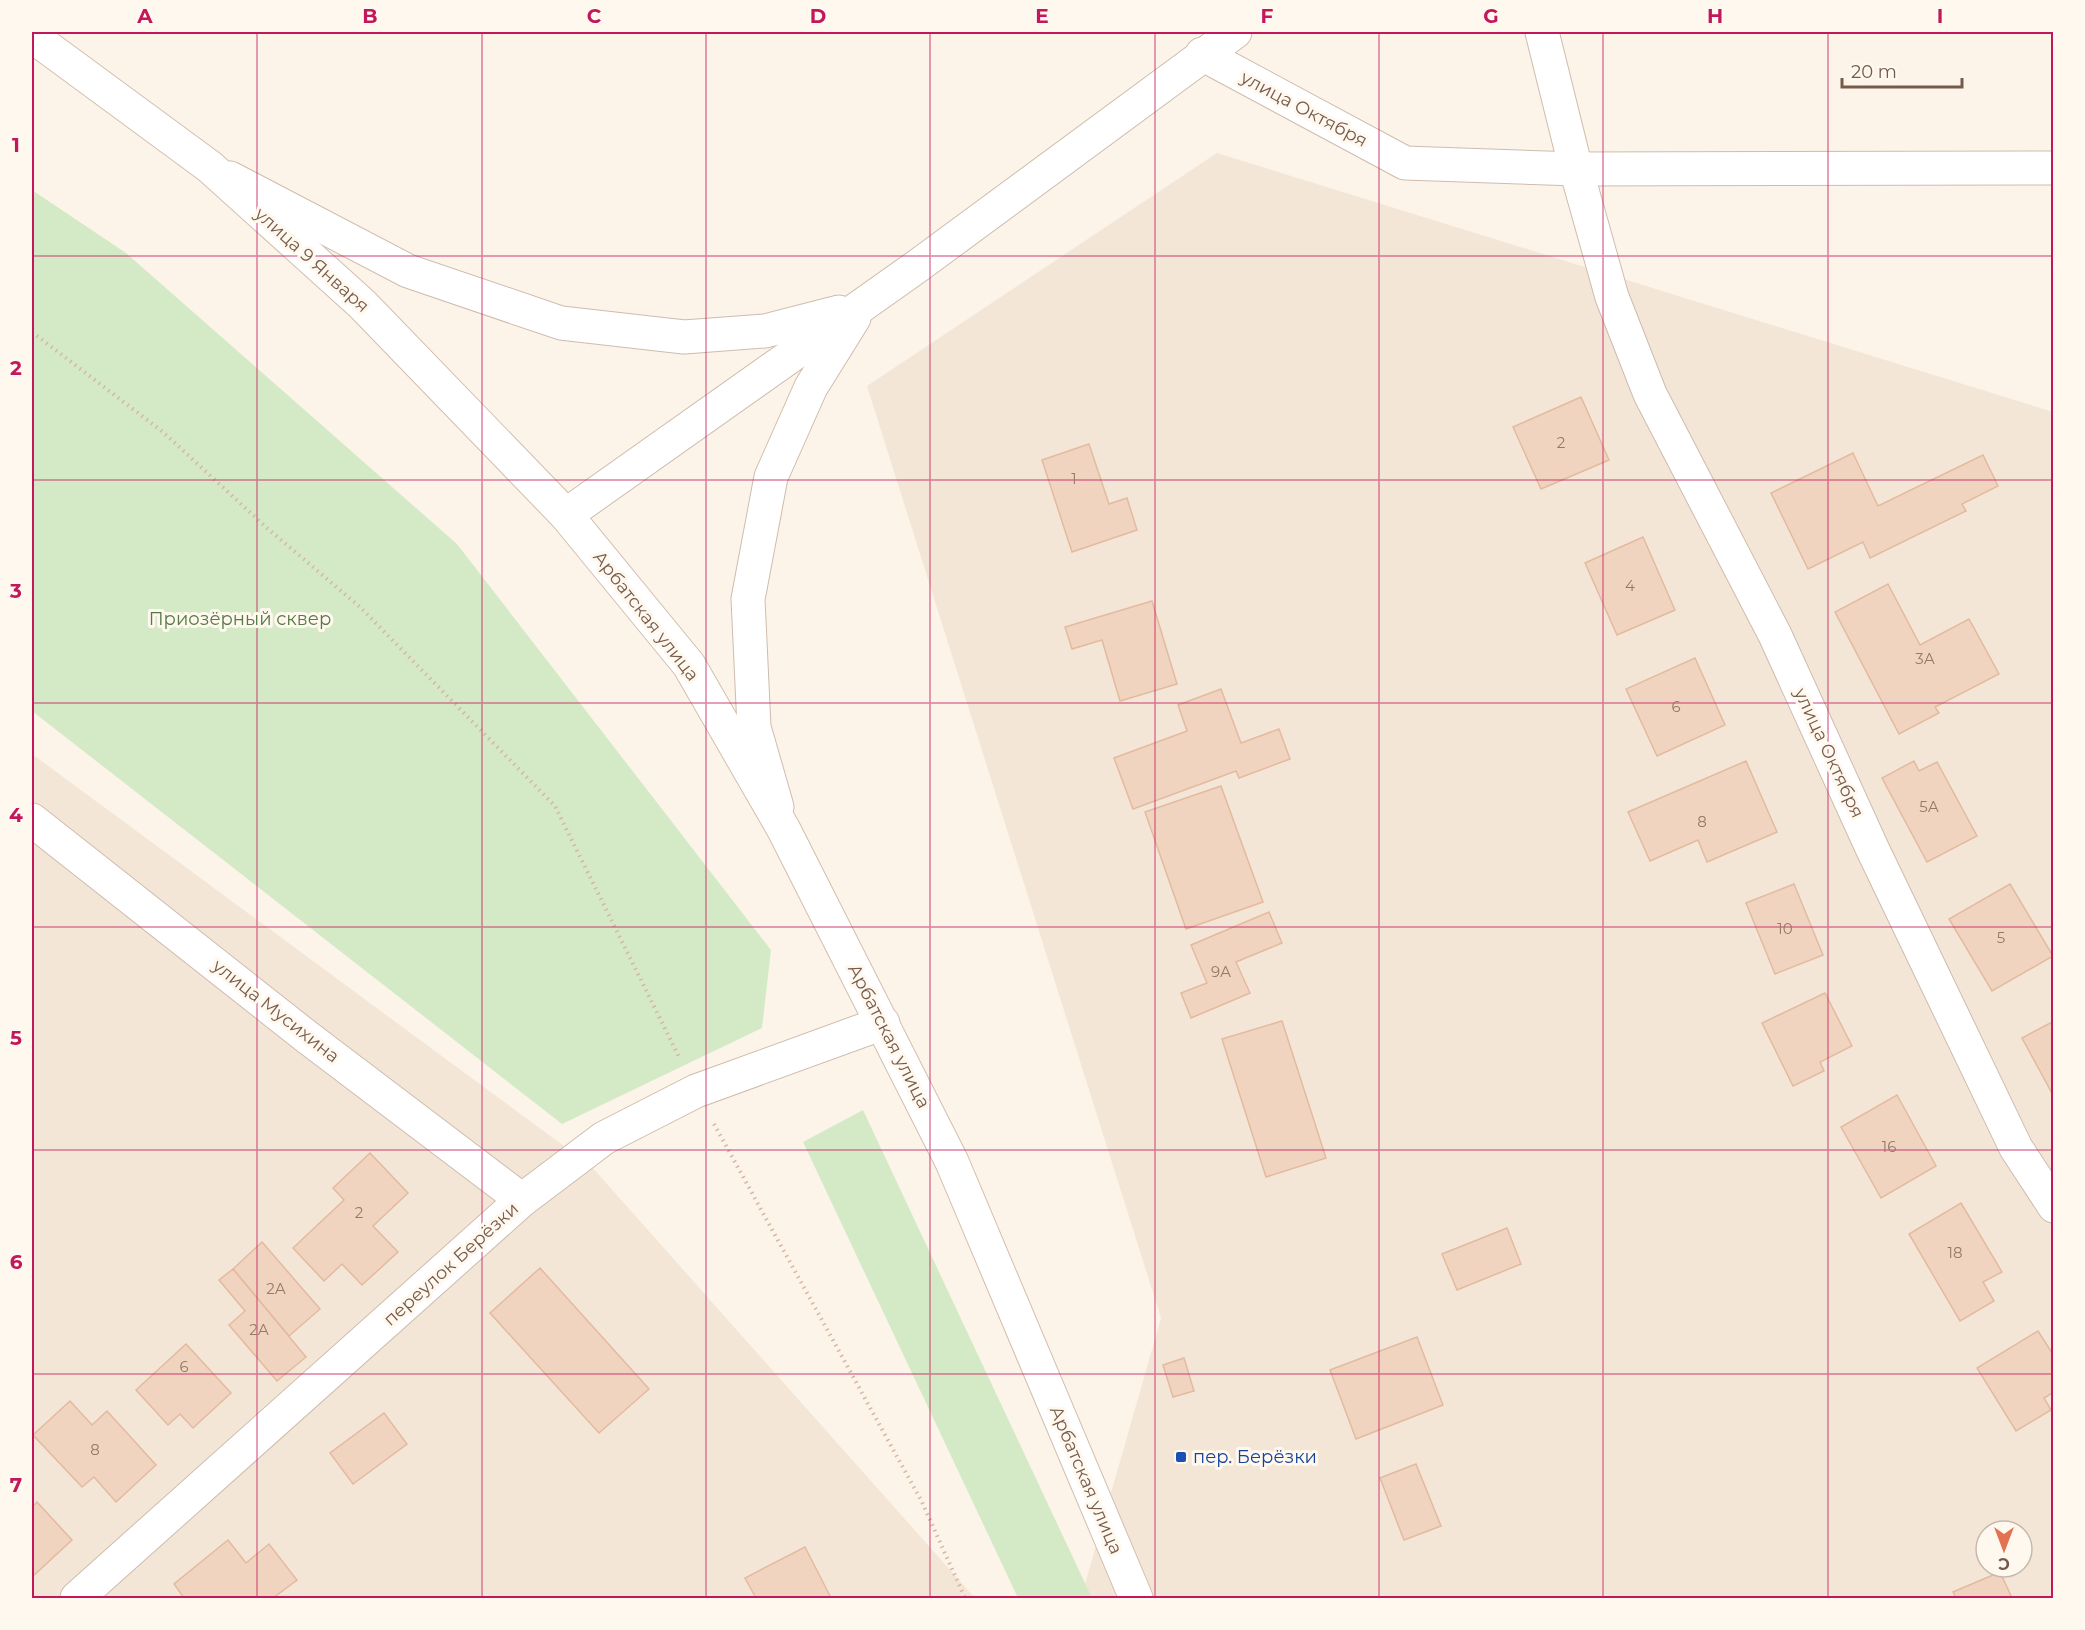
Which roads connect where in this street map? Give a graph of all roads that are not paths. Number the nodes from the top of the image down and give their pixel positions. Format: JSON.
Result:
{"nodes":[{"id":1,"x":1235,"y":32,"type":"edge"},
{"id":2,"x":1542,"y":32,"type":"edge"},
{"id":3,"x":32,"y":36,"type":"edge"},
{"id":4,"x":1202,"y":54,"type":"junction"},
{"id":5,"x":210,"y":167,"type":"junction"},
{"id":6,"x":2054,"y":168,"type":"edge"},
{"id":7,"x":1576,"y":169,"type":"junction"},
{"id":8,"x":861,"y":306,"type":"junction"},
{"id":9,"x":566,"y":515,"type":"junction"},
{"id":10,"x":32,"y":820,"type":"edge"},
{"id":11,"x":784,"y":830,"type":"junction"},
{"id":12,"x":883,"y":1023,"type":"junction"},
{"id":13,"x":522,"y":1200,"type":"junction"},
{"id":14,"x":2054,"y":1206,"type":"edge"},
{"id":15,"x":77,"y":1599,"type":"edge"},
{"id":16,"x":1136,"y":1599,"type":"edge"}],
"edges":[{"from":1,"to":4,"type":"street"},
{"from":2,"to":7,"type":"street","name":"улица Октября"},
{"from":3,"to":5,"type":"street","name":"улица 9 Января"},
{"from":4,"to":7,"type":"street","name":"улица Октября"},
{"from":4,"to":8,"type":"street"},
{"from":5,"to":8,"type":"street"},
{"from":5,"to":9,"type":"street","name":"улица 9 Января"},
{"from":6,"to":7,"type":"street"},
{"from":7,"to":14,"type":"street","name":"улица Октября"},
{"from":8,"to":9,"type":"street"},
{"from":8,"to":11,"type":"street"},
{"from":9,"to":11,"type":"street","name":"Арбатская улица"},
{"from":10,"to":13,"type":"street","name":"улица Мусихина"},
{"from":11,"to":12,"type":"street","name":"Арбатская улица"},
{"from":12,"to":13,"type":"street","name":"переулок Берёзки"},
{"from":12,"to":16,"type":"street","name":"Арбатская улица"},
{"from":13,"to":15,"type":"street","name":"переулок Берёзки"}]}
